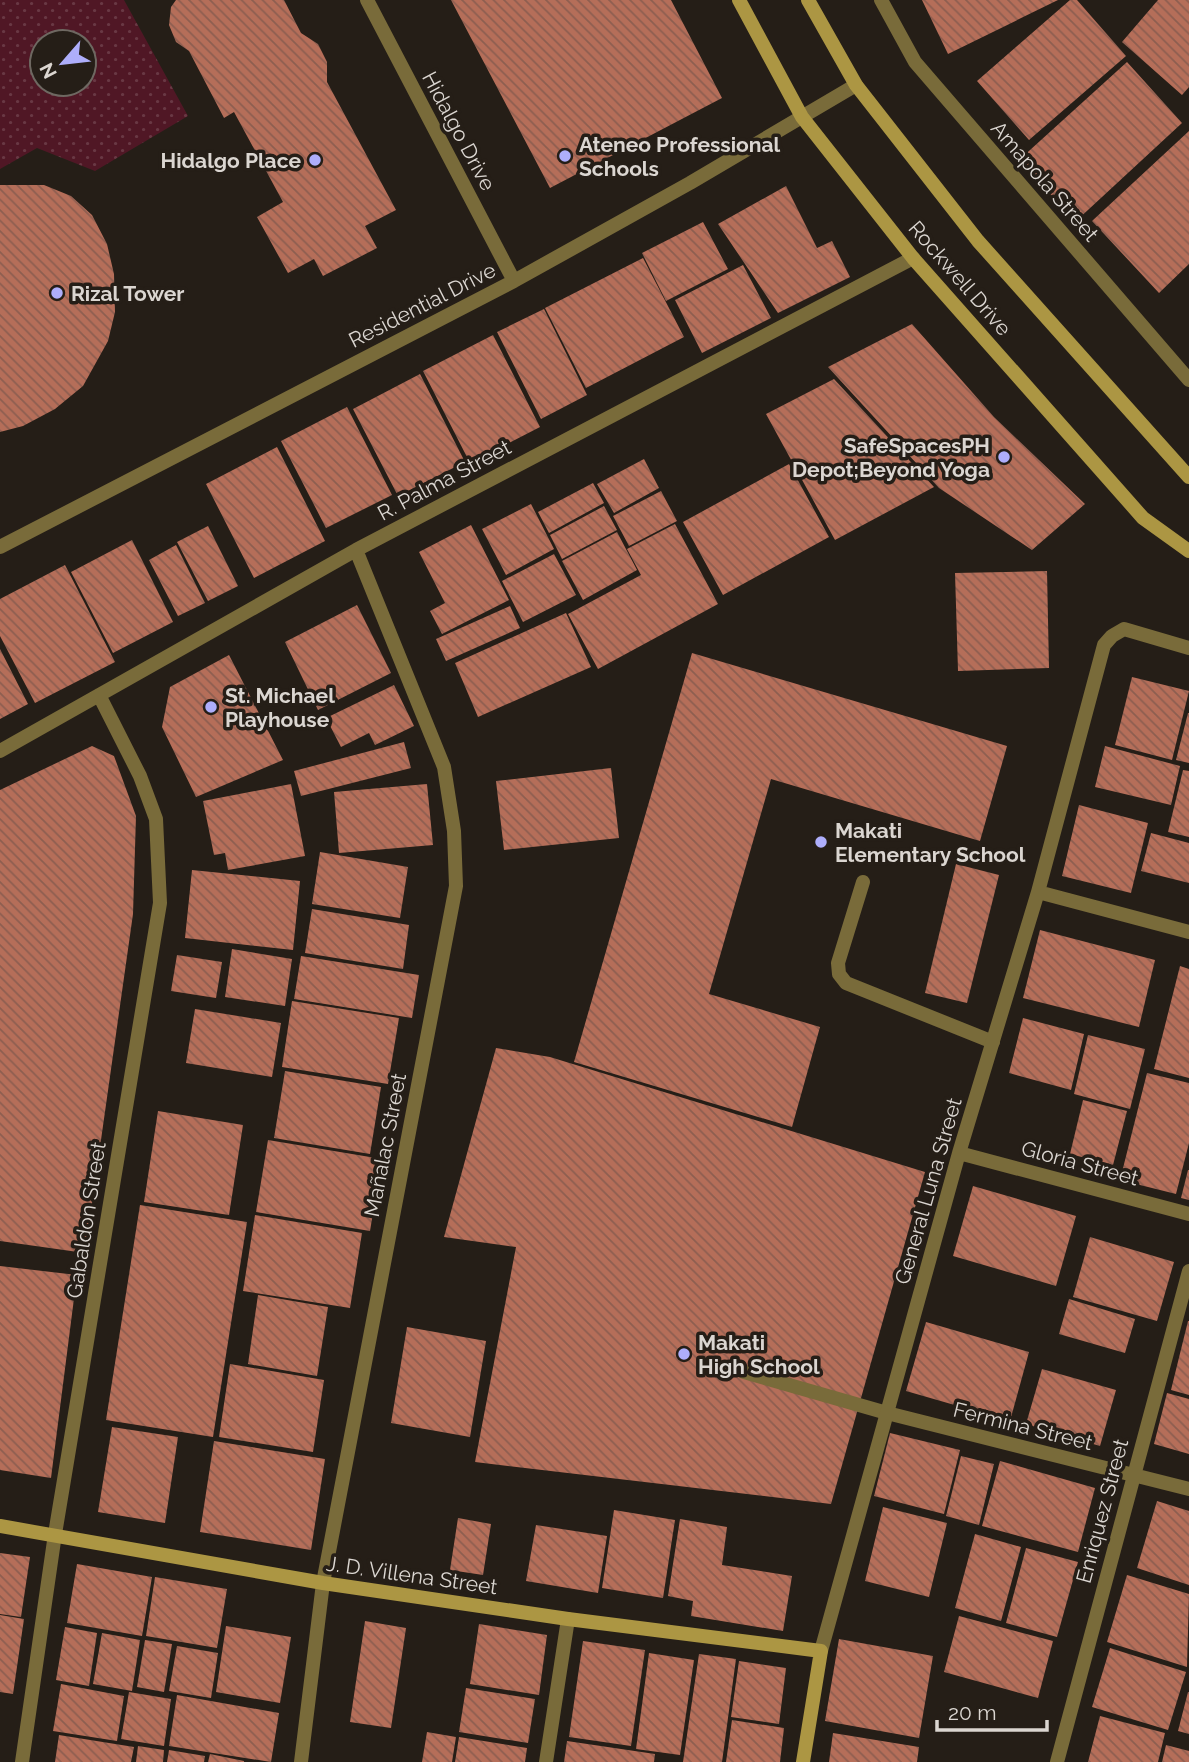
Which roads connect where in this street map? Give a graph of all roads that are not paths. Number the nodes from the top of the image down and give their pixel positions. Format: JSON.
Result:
{"nodes":[{"id":1,"x":368,"y":0,"type":"edge"},
{"id":2,"x":739,"y":0,"type":"edge"},
{"id":3,"x":808,"y":0,"type":"edge"},
{"id":4,"x":881,"y":0,"type":"edge"},
{"id":5,"x":856,"y":85,"type":"junction"},
{"id":6,"x":802,"y":117,"type":"junction"},
{"id":7,"x":913,"y":258,"type":"junction"},
{"id":8,"x":514,"y":281,"type":"junction"},
{"id":9,"x":1189,"y":380,"type":"edge"},
{"id":10,"x":1189,"y":477,"type":"edge"},
{"id":11,"x":0,"y":547,"type":"edge"},
{"id":12,"x":355,"y":550,"type":"junction"},
{"id":13,"x":1189,"y":551,"type":"edge"},
{"id":14,"x":1189,"y":648,"type":"edge"},
{"id":15,"x":99,"y":695,"type":"junction"},
{"id":16,"x":0,"y":751,"type":"edge"},
{"id":17,"x":863,"y":882,"type":"dead end"},
{"id":18,"x":1038,"y":892,"type":"junction"},
{"id":19,"x":1189,"y":932,"type":"edge"},
{"id":20,"x":993,"y":1042,"type":"junction"},
{"id":21,"x":959,"y":1153,"type":"junction"},
{"id":22,"x":1189,"y":1214,"type":"edge"},
{"id":23,"x":1189,"y":1271,"type":"edge"},
{"id":24,"x":744,"y":1371,"type":"dead end"},
{"id":25,"x":887,"y":1413,"type":"junction"},
{"id":26,"x":1133,"y":1475,"type":"junction"},
{"id":27,"x":1189,"y":1489,"type":"edge"},
{"id":28,"x":0,"y":1526,"type":"edge"},
{"id":29,"x":55,"y":1534,"type":"junction"},
{"id":30,"x":323,"y":1583,"type":"junction"},
{"id":31,"x":568,"y":1619,"type":"junction"},
{"id":32,"x":821,"y":1651,"type":"junction"},
{"id":33,"x":22,"y":1762,"type":"edge"},
{"id":34,"x":301,"y":1762,"type":"edge"},
{"id":35,"x":546,"y":1762,"type":"edge"},
{"id":36,"x":803,"y":1762,"type":"edge"},
{"id":37,"x":1057,"y":1762,"type":"edge"}],
"edges":[{"from":1,"to":8,"type":"street","name":"Hidalgo Drive"},
{"from":2,"to":6,"type":"main road","name":"Rockwell Drive"},
{"from":3,"to":5,"type":"main road","name":"Rockwell Drive"},
{"from":4,"to":9,"type":"street","name":"Amapola Street"},
{"from":5,"to":6,"type":"street","name":"Residential Drive"},
{"from":5,"to":10,"type":"main road","name":"Rockwell Drive"},
{"from":6,"to":7,"type":"main road","name":"Rockwell Drive"},
{"from":6,"to":8,"type":"street","name":"Residential Drive"},
{"from":7,"to":12,"type":"street","name":"R. Palma Street"},
{"from":7,"to":13,"type":"main road","name":"Rockwell Drive"},
{"from":8,"to":11,"type":"street","name":"Residential Drive"},
{"from":12,"to":15,"type":"street","name":"R. Palma Street"},
{"from":12,"to":30,"type":"street","name":"Mañalac Street"},
{"from":14,"to":18,"type":"street","name":"General Luna Street"},
{"from":15,"to":16,"type":"street","name":"R. Palma Street"},
{"from":15,"to":29,"type":"street","name":"Gabaldon Street"},
{"from":17,"to":20,"type":"street"},
{"from":18,"to":19,"type":"street"},
{"from":18,"to":20,"type":"street","name":"General Luna Street"},
{"from":20,"to":21,"type":"street","name":"General Luna Street"},
{"from":21,"to":22,"type":"street","name":"Gloria Street"},
{"from":21,"to":25,"type":"street","name":"General Luna Street"},
{"from":23,"to":26,"type":"street","name":"Enriquez Street"},
{"from":24,"to":25,"type":"street","name":"Fermina Street"},
{"from":25,"to":26,"type":"street","name":"Fermina Street"},
{"from":25,"to":32,"type":"street","name":"General Luna Street"},
{"from":26,"to":27,"type":"street","name":"Fermina Street"},
{"from":26,"to":37,"type":"street","name":"Enriquez Street"},
{"from":28,"to":29,"type":"main road","name":"J. D. Villena Street"},
{"from":29,"to":30,"type":"main road","name":"J. D. Villena Street"},
{"from":29,"to":33,"type":"street","name":"Gabaldon Street"},
{"from":30,"to":31,"type":"main road","name":"J. D. Villena Street"},
{"from":30,"to":34,"type":"street","name":"Mañalac Street"},
{"from":31,"to":32,"type":"main road","name":"J. D. Villena Street"},
{"from":31,"to":35,"type":"street"},
{"from":32,"to":36,"type":"main road","name":"General Luna Street"}]}
